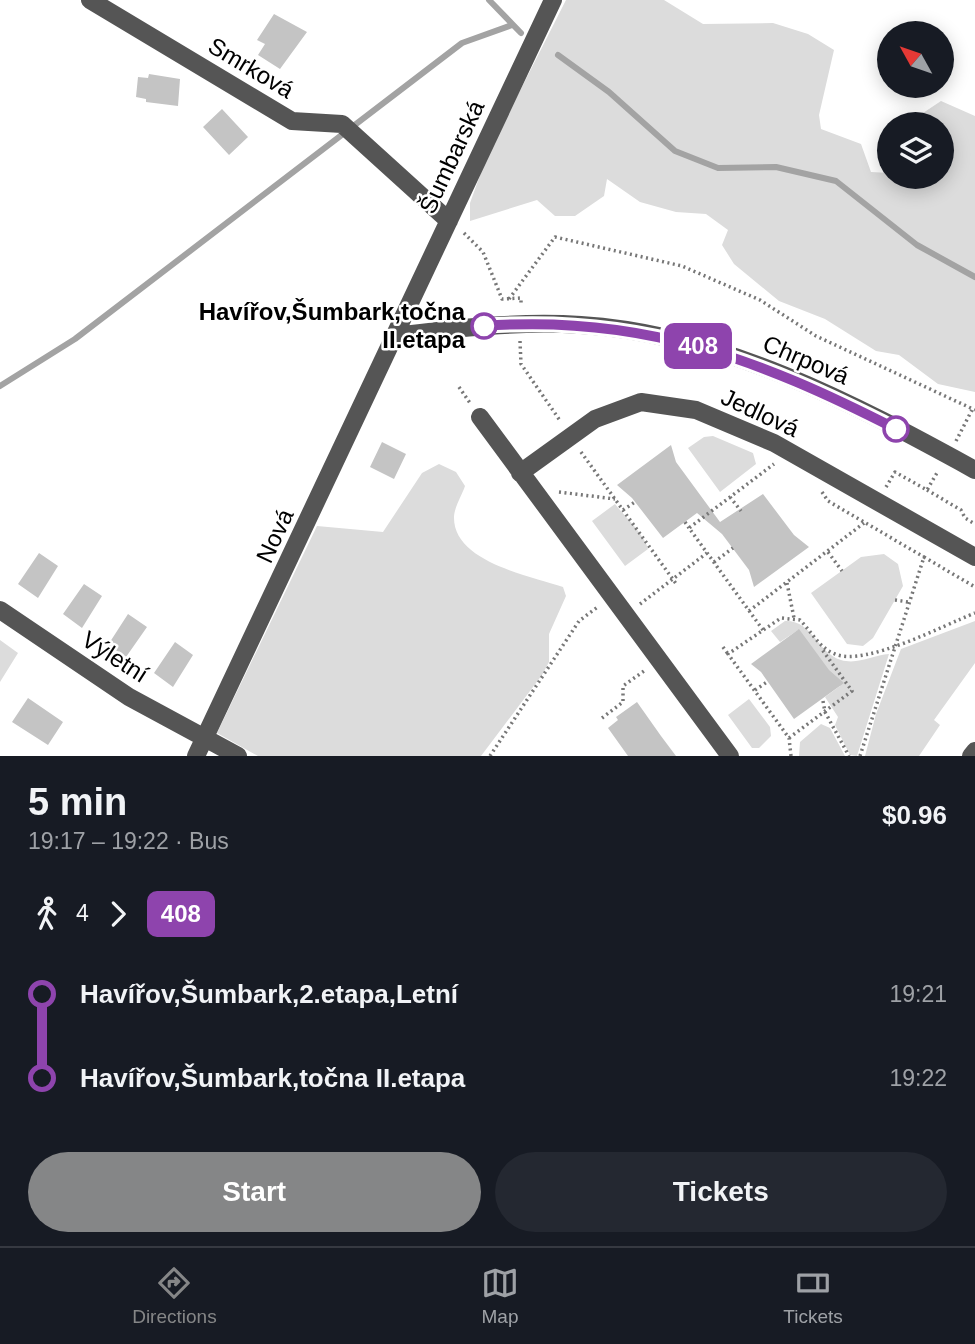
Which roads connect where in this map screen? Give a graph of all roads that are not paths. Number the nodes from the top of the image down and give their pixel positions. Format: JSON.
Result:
{"nodes":[{"id":1,"x":90,"y":0,"type":"edge"},
{"id":2,"x":553,"y":0,"type":"edge"},
{"id":3,"x":449,"y":221,"type":"junction"},
{"id":4,"x":396,"y":336,"type":"junction"},
{"id":5,"x":480,"y":417,"type":"dead end"},
{"id":6,"x":975,"y":470,"type":"edge"},
{"id":7,"x":520,"y":473,"type":"junction"},
{"id":8,"x":975,"y":557,"type":"edge"},
{"id":9,"x":0,"y":610,"type":"edge"},
{"id":10,"x":206,"y":739,"type":"junction"},
{"id":11,"x":975,"y":751,"type":"edge"},
{"id":12,"x":196,"y":756,"type":"edge"},
{"id":13,"x":238,"y":756,"type":"edge"},
{"id":14,"x":730,"y":756,"type":"edge"},
{"id":15,"x":971,"y":756,"type":"edge"}],
"edges":[{"from":1,"to":3,"type":"street","name":"Smrková"},
{"from":2,"to":3,"type":"street","name":"Šumbarská"},
{"from":3,"to":4,"type":"street","name":"Šumbarská"},
{"from":4,"to":6,"type":"street","name":"Chrpová"},
{"from":4,"to":10,"type":"street","name":"Nová"},
{"from":5,"to":7,"type":"street"},
{"from":7,"to":8,"type":"street","name":"Jedlová"},
{"from":7,"to":14,"type":"street"},
{"from":9,"to":10,"type":"street","name":"Výletní"},
{"from":10,"to":12,"type":"street","name":"Nová"},
{"from":10,"to":13,"type":"street","name":"Výletní"},
{"from":11,"to":15,"type":"street"}]}
